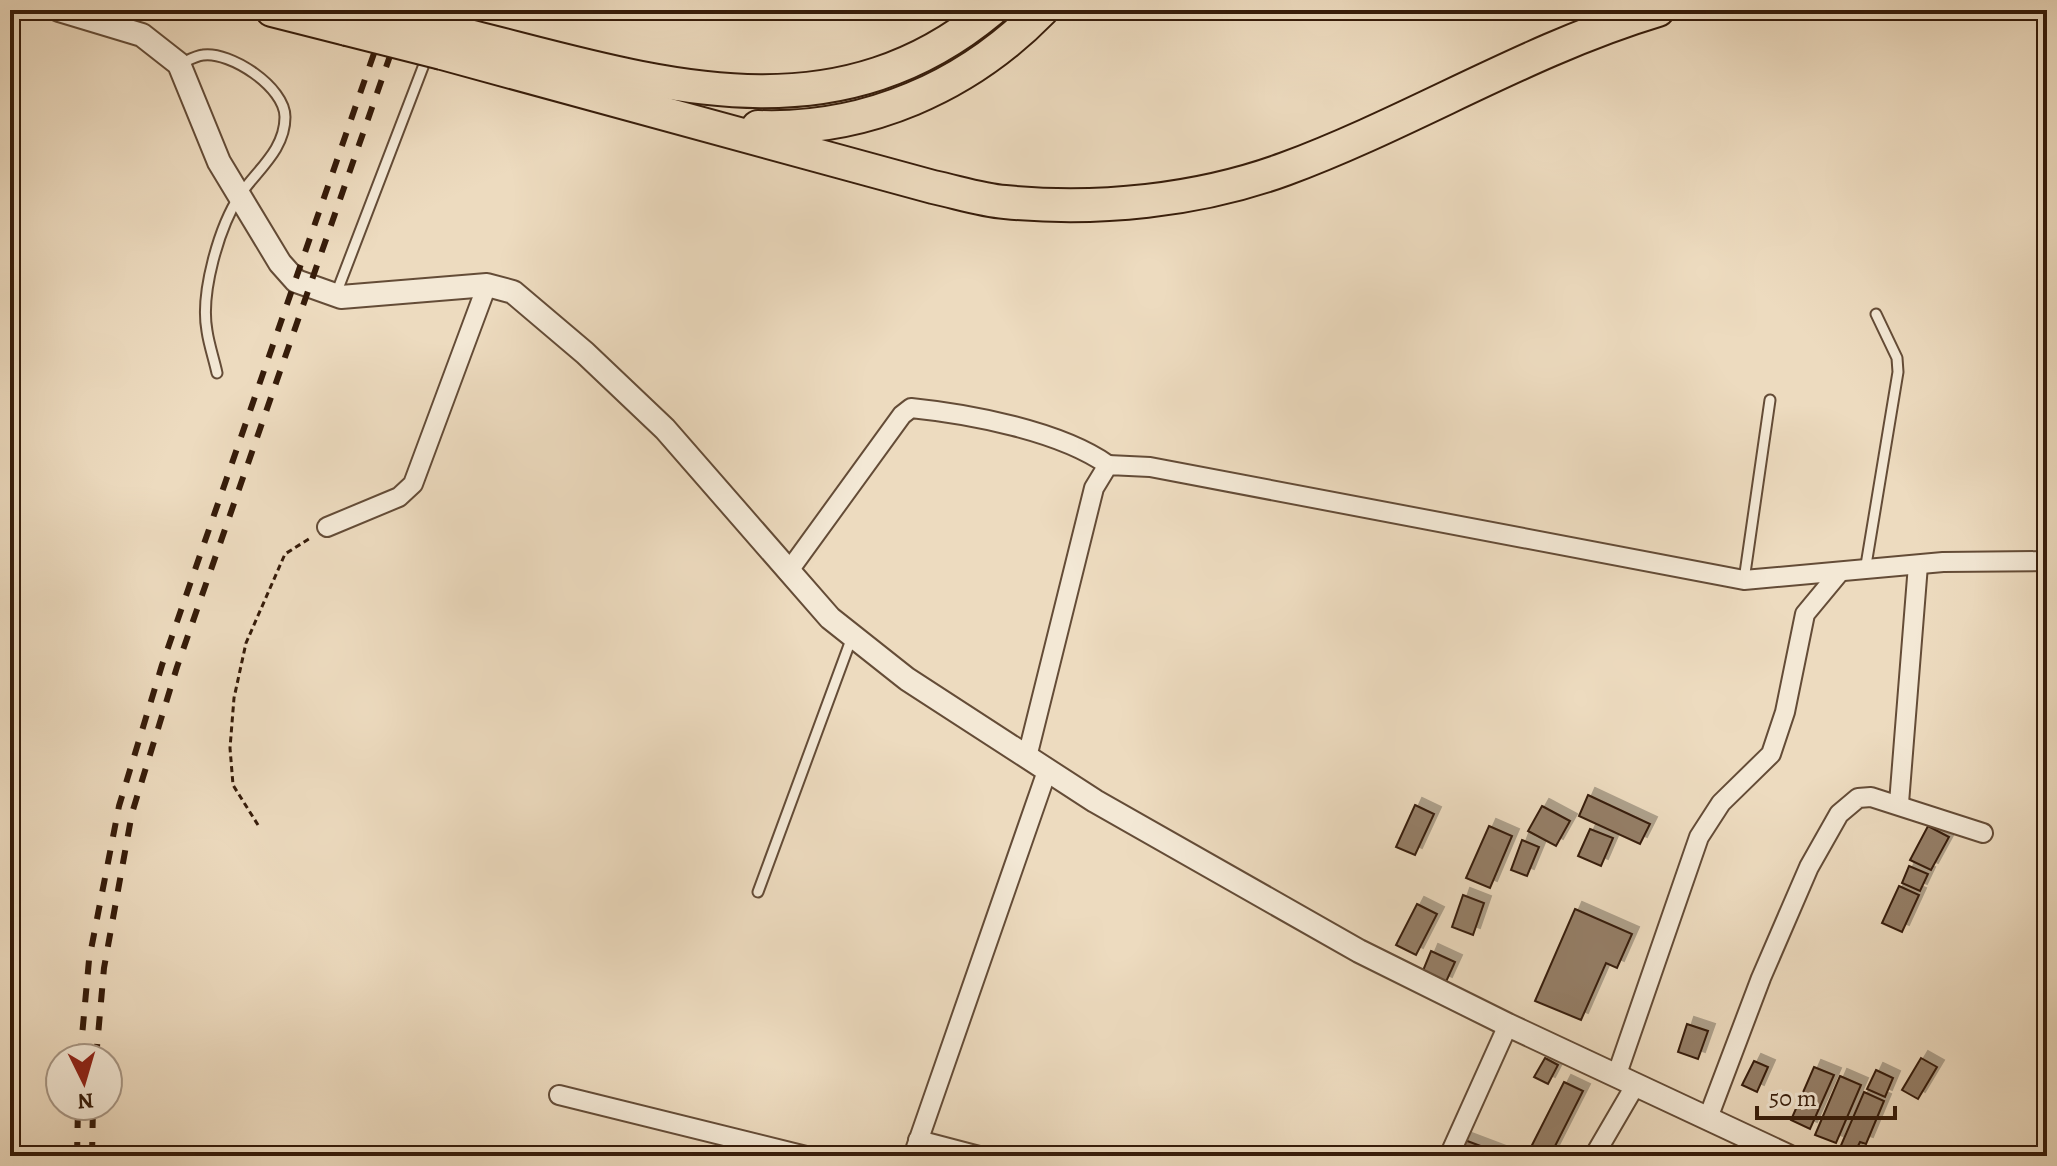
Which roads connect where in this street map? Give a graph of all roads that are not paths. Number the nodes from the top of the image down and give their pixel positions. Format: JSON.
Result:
{"nodes":[{"id":1,"x":59,"y":10,"type":"edge"},
{"id":2,"x":272,"y":10,"type":"edge"},
{"id":3,"x":991,"y":10,"type":"edge"},
{"id":4,"x":1042,"y":10,"type":"edge"},
{"id":5,"x":1658,"y":10,"type":"edge"},
{"id":6,"x":353,"y":20,"type":"edge"},
{"id":7,"x":443,"y":36,"type":"junction"},
{"id":8,"x":179,"y":64,"type":"junction"},
{"id":9,"x":640,"y":106,"type":"junction"},
{"id":10,"x":240,"y":196,"type":"junction"},
{"id":11,"x":487,"y":285,"type":"junction"},
{"id":12,"x":335,"y":295,"type":"junction"},
{"id":13,"x":1876,"y":314,"type":"dead end"},
{"id":14,"x":217,"y":373,"type":"dead end"},
{"id":15,"x":1770,"y":400,"type":"dead end"},
{"id":16,"x":1108,"y":465,"type":"junction"},
{"id":17,"x":327,"y":527,"type":"road end"},
{"id":18,"x":2047,"y":561,"type":"edge"},
{"id":19,"x":1918,"y":565,"type":"junction"},
{"id":20,"x":1865,"y":571,"type":"junction"},
{"id":21,"x":788,"y":572,"type":"junction"},
{"id":22,"x":1839,"y":573,"type":"junction"},
{"id":23,"x":1744,"y":580,"type":"junction"},
{"id":24,"x":852,"y":637,"type":"junction"},
{"id":25,"x":1027,"y":757,"type":"junction"},
{"id":26,"x":1047,"y":771,"type":"junction"},
{"id":27,"x":1899,"y":803,"type":"junction"},
{"id":28,"x":1983,"y":833,"type":"dead end"},
{"id":29,"x":758,"y":892,"type":"dead end"},
{"id":30,"x":1508,"y":1025,"type":"junction"},
{"id":31,"x":1626,"y":1079,"type":"junction"},
{"id":32,"x":559,"y":1095,"type":"dead end"},
{"id":33,"x":1708,"y":1118,"type":"junction"},
{"id":34,"x":916,"y":1148,"type":"edge"},
{"id":35,"x":1754,"y":1149,"type":"edge"},
{"id":36,"x":806,"y":1156,"type":"edge"},
{"id":37,"x":979,"y":1156,"type":"edge"},
{"id":38,"x":1449,"y":1156,"type":"edge"},
{"id":39,"x":1594,"y":1156,"type":"edge"},
{"id":40,"x":1788,"y":1156,"type":"edge"}],
"edges":[{"from":1,"to":8,"type":"street"},
{"from":2,"to":6,"type":"highway"},
{"from":3,"to":7,"type":"highway"},
{"from":4,"to":9,"type":"highway"},
{"from":5,"to":9,"type":"highway"},
{"from":6,"to":7,"type":"highway","bridge":true},
{"from":7,"to":9,"type":"highway"},
{"from":7,"to":12,"type":"lane"},
{"from":8,"to":10,"type":"street"},
{"from":8,"to":10,"type":"lane"},
{"from":10,"to":12,"type":"street"},
{"from":10,"to":14,"type":"lane"},
{"from":11,"to":12,"type":"street"},
{"from":11,"to":17,"type":"street"},
{"from":11,"to":21,"type":"street"},
{"from":13,"to":20,"type":"lane"},
{"from":15,"to":23,"type":"lane"},
{"from":16,"to":21,"type":"street"},
{"from":16,"to":23,"type":"street"},
{"from":16,"to":25,"type":"street"},
{"from":18,"to":19,"type":"street"},
{"from":19,"to":20,"type":"street"},
{"from":19,"to":27,"type":"street"},
{"from":20,"to":22,"type":"street"},
{"from":21,"to":24,"type":"street"},
{"from":22,"to":23,"type":"street"},
{"from":22,"to":31,"type":"street"},
{"from":24,"to":25,"type":"street"},
{"from":24,"to":29,"type":"lane"},
{"from":25,"to":26,"type":"street"},
{"from":26,"to":30,"type":"street"},
{"from":26,"to":34,"type":"street"},
{"from":27,"to":28,"type":"street"},
{"from":27,"to":33,"type":"street"},
{"from":30,"to":31,"type":"street"},
{"from":30,"to":38,"type":"street"},
{"from":31,"to":33,"type":"street"},
{"from":31,"to":39,"type":"street"},
{"from":32,"to":36,"type":"street"},
{"from":33,"to":35,"type":"street"},
{"from":34,"to":37,"type":"street"},
{"from":35,"to":40,"type":"street"}]}
